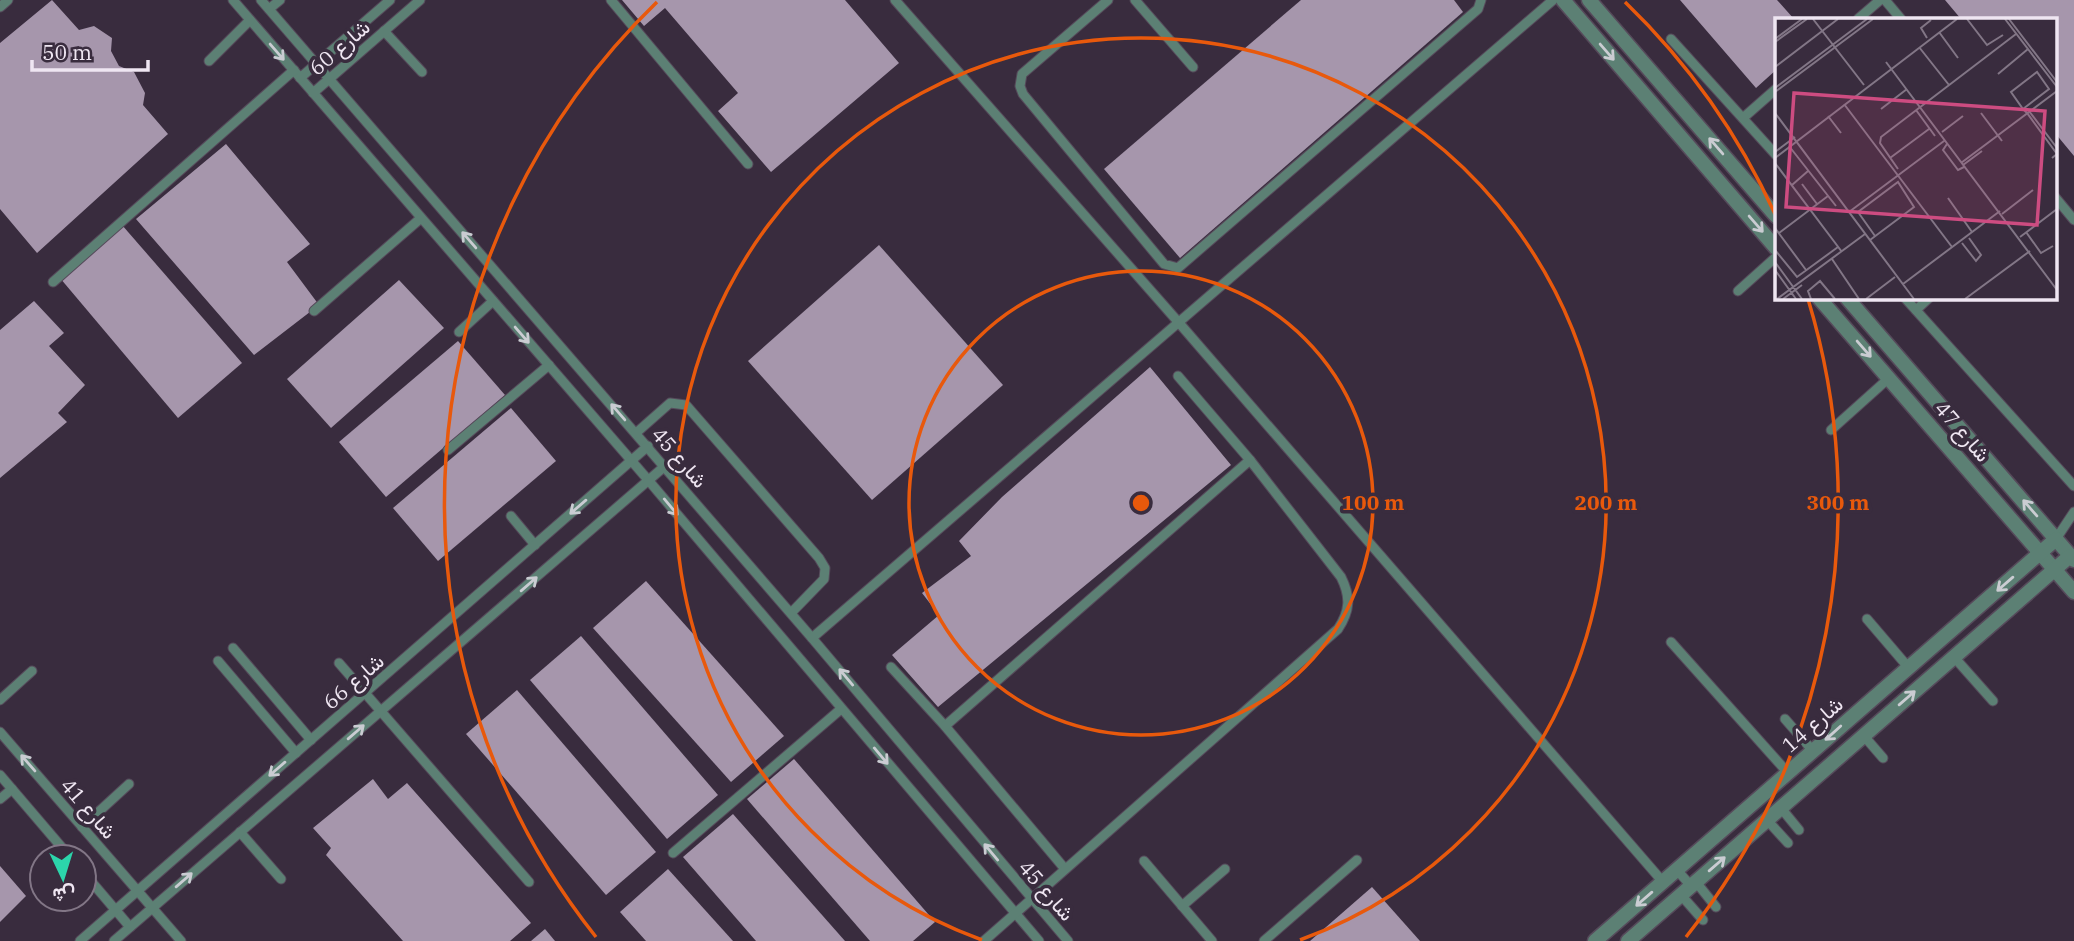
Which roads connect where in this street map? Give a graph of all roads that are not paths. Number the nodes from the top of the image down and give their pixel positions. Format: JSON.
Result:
{"nodes":[{"id":1,"x":8,"y":0,"type":"edge"},
{"id":2,"x":233,"y":0,"type":"edge"},
{"id":3,"x":261,"y":0,"type":"edge"},
{"id":4,"x":280,"y":0,"type":"edge"},
{"id":5,"x":390,"y":0,"type":"edge"},
{"id":6,"x":420,"y":0,"type":"edge"},
{"id":7,"x":611,"y":0,"type":"edge"},
{"id":8,"x":895,"y":0,"type":"edge"},
{"id":9,"x":1108,"y":0,"type":"edge"},
{"id":10,"x":1135,"y":0,"type":"edge"},
{"id":11,"x":1481,"y":0,"type":"edge"},
{"id":12,"x":1553,"y":0,"type":"edge"},
{"id":13,"x":1563,"y":0,"type":"edge"},
{"id":14,"x":1589,"y":0,"type":"edge"},
{"id":15,"x":1882,"y":0,"type":"edge"},
{"id":16,"x":0,"y":7,"type":"edge"},
{"id":17,"x":269,"y":9,"type":"junction"},
{"id":18,"x":1859,"y":18,"type":"edge"},
{"id":19,"x":1900,"y":18,"type":"edge"},
{"id":20,"x":250,"y":20,"type":"junction"},
{"id":21,"x":384,"y":31,"type":"junction"},
{"id":22,"x":1671,"y":39,"type":"dead end"},
{"id":23,"x":209,"y":61,"type":"dead end"},
{"id":24,"x":316,"y":64,"type":"junction"},
{"id":25,"x":1193,"y":67,"type":"dead end"},
{"id":26,"x":422,"y":72,"type":"dead end"},
{"id":27,"x":297,"y":74,"type":"junction"},
{"id":28,"x":329,"y":79,"type":"junction"},
{"id":29,"x":1775,"y":90,"type":"edge"},
{"id":30,"x":313,"y":93,"type":"junction"},
{"id":31,"x":1743,"y":118,"type":"junction"},
{"id":32,"x":1775,"y":154,"type":"edge"},
{"id":33,"x":748,"y":164,"type":"dead end"},
{"id":34,"x":2056,"y":198,"type":"edge"},
{"id":35,"x":1775,"y":215,"type":"edge"},
{"id":36,"x":421,"y":218,"type":"junction"},
{"id":37,"x":2074,"y":219,"type":"edge"},
{"id":38,"x":1775,"y":247,"type":"edge"},
{"id":39,"x":1775,"y":258,"type":"edge"},
{"id":40,"x":53,"y":282,"type":"dead end"},
{"id":41,"x":1738,"y":291,"type":"dead end"},
{"id":42,"x":1820,"y":299,"type":"edge"},
{"id":43,"x":1848,"y":299,"type":"edge"},
{"id":44,"x":1906,"y":299,"type":"edge"},
{"id":45,"x":1928,"y":299,"type":"edge"},
{"id":46,"x":493,"y":301,"type":"junction"},
{"id":47,"x":1916,"y":310,"type":"junction"},
{"id":48,"x":314,"y":311,"type":"dead end"},
{"id":49,"x":1180,"y":324,"type":"junction"},
{"id":50,"x":459,"y":332,"type":"dead end"},
{"id":51,"x":549,"y":365,"type":"junction"},
{"id":52,"x":1178,"y":376,"type":"dead end"},
{"id":53,"x":1889,"y":378,"type":"junction"},
{"id":54,"x":1831,"y":429,"type":"dead end"},
{"id":55,"x":636,"y":433,"type":"junction"},
{"id":56,"x":648,"y":446,"type":"junction"},
{"id":57,"x":447,"y":450,"type":"dead end"},
{"id":58,"x":1250,"y":460,"type":"junction"},
{"id":59,"x":631,"y":461,"type":"junction"},
{"id":60,"x":665,"y":466,"type":"junction"},
{"id":61,"x":649,"y":481,"type":"junction"},
{"id":62,"x":2074,"y":486,"type":"edge"},
{"id":63,"x":2074,"y":512,"type":"edge"},
{"id":64,"x":511,"y":516,"type":"dead end"},
{"id":65,"x":2056,"y":539,"type":"junction"},
{"id":66,"x":535,"y":545,"type":"junction"},
{"id":67,"x":2041,"y":553,"type":"junction"},
{"id":68,"x":2073,"y":556,"type":"edge"},
{"id":69,"x":2055,"y":569,"type":"junction"},
{"id":70,"x":2074,"y":592,"type":"edge"},
{"id":71,"x":791,"y":613,"type":"junction"},
{"id":72,"x":1867,"y":619,"type":"dead end"},
{"id":73,"x":812,"y":638,"type":"junction"},
{"id":74,"x":1671,"y":642,"type":"dead end"},
{"id":75,"x":233,"y":648,"type":"dead end"},
{"id":76,"x":1954,"y":657,"type":"junction"},
{"id":77,"x":218,"y":661,"type":"dead end"},
{"id":78,"x":339,"y":663,"type":"dead end"},
{"id":79,"x":891,"y":667,"type":"dead end"},
{"id":80,"x":1908,"y":667,"type":"junction"},
{"id":81,"x":32,"y":671,"type":"dead end"},
{"id":82,"x":364,"y":694,"type":"junction"},
{"id":83,"x":0,"y":700,"type":"edge"},
{"id":84,"x":1993,"y":701,"type":"dead end"},
{"id":85,"x":841,"y":709,"type":"junction"},
{"id":86,"x":380,"y":712,"type":"junction"},
{"id":87,"x":1785,"y":719,"type":"dead end"},
{"id":88,"x":945,"y":726,"type":"junction"},
{"id":89,"x":0,"y":732,"type":"edge"},
{"id":90,"x":1864,"y":736,"type":"junction"},
{"id":91,"x":311,"y":740,"type":"junction"},
{"id":92,"x":1813,"y":751,"type":"junction"},
{"id":93,"x":296,"y":753,"type":"junction"},
{"id":94,"x":1883,"y":758,"type":"dead end"},
{"id":95,"x":1787,"y":774,"type":"junction"},
{"id":96,"x":0,"y":775,"type":"edge"},
{"id":97,"x":129,"y":784,"type":"dead end"},
{"id":98,"x":12,"y":789,"type":"junction"},
{"id":99,"x":0,"y":799,"type":"edge"},
{"id":100,"x":1781,"y":808,"type":"junction"},
{"id":101,"x":1767,"y":820,"type":"junction"},
{"id":102,"x":82,"y":827,"type":"junction"},
{"id":103,"x":1799,"y":830,"type":"dead end"},
{"id":104,"x":240,"y":832,"type":"junction"},
{"id":105,"x":58,"y":843,"type":"edge"},
{"id":106,"x":1788,"y":843,"type":"dead end"},
{"id":107,"x":673,"y":853,"type":"dead end"},
{"id":108,"x":1357,"y":860,"type":"dead end"},
{"id":109,"x":1144,"y":861,"type":"dead end"},
{"id":110,"x":1065,"y":869,"type":"junction"},
{"id":111,"x":1226,"y":869,"type":"dead end"},
{"id":112,"x":1677,"y":870,"type":"junction"},
{"id":113,"x":281,"y":879,"type":"dead end"},
{"id":114,"x":529,"y":882,"type":"dead end"},
{"id":115,"x":1663,"y":882,"type":"junction"},
{"id":116,"x":1689,"y":888,"type":"junction"},
{"id":117,"x":98,"y":889,"type":"edge"},
{"id":118,"x":138,"y":891,"type":"junction"},
{"id":119,"x":1031,"y":899,"type":"junction"},
{"id":120,"x":1182,"y":906,"type":"junction"},
{"id":121,"x":1716,"y":907,"type":"dead end"},
{"id":122,"x":152,"y":908,"type":"junction"},
{"id":123,"x":116,"y":910,"type":"junction"},
{"id":124,"x":1014,"y":915,"type":"junction"},
{"id":125,"x":1703,"y":920,"type":"dead end"},
{"id":126,"x":130,"y":927,"type":"junction"},
{"id":127,"x":80,"y":941,"type":"edge"},
{"id":128,"x":114,"y":941,"type":"edge"},
{"id":129,"x":181,"y":941,"type":"edge"},
{"id":130,"x":984,"y":941,"type":"edge"},
{"id":131,"x":1039,"y":941,"type":"edge"},
{"id":132,"x":1068,"y":941,"type":"edge"},
{"id":133,"x":1212,"y":941,"type":"edge"},
{"id":134,"x":1264,"y":941,"type":"edge"},
{"id":135,"x":1595,"y":941,"type":"edge"},
{"id":136,"x":1628,"y":941,"type":"edge"}],
"edges":[{"from":1,"to":16,"type":"lane"},
{"from":2,"to":20,"type":"lane","name":"شارع 45"},
{"from":3,"to":17,"type":"lane","name":"شارع 45"},
{"from":4,"to":17,"type":"lane"},
{"from":5,"to":24,"type":"lane","name":"شارع 60"},
{"from":6,"to":21,"type":"lane","name":"شارع 60"},
{"from":7,"to":33,"type":"lane"},
{"from":8,"to":49,"type":"lane"},
{"from":9,"to":11,"type":"lane"},
{"from":10,"to":25,"type":"lane"},
{"from":12,"to":49,"type":"lane"},
{"from":13,"to":38,"type":"street","one_way":true},
{"from":35,"to":14,"type":"street","one_way":true},
{"from":15,"to":18,"type":"lane"},
{"from":15,"to":19,"type":"lane"},
{"from":17,"to":24,"type":"lane","name":"شارع 45"},
{"from":20,"to":23,"type":"lane"},
{"from":20,"to":27,"type":"lane","name":"شارع 45","one_way":true},
{"from":21,"to":26,"type":"lane"},
{"from":21,"to":28,"type":"lane","name":"شارع 60"},
{"from":22,"to":31,"type":"lane"},
{"from":24,"to":27,"type":"lane","name":"شارع 60"},
{"from":24,"to":28,"type":"lane","name":"شارع 45"},
{"from":27,"to":30,"type":"lane","name":"شارع 45"},
{"from":27,"to":40,"type":"lane","name":"شارع 60"},
{"from":28,"to":30,"type":"lane","name":"شارع 60"},
{"from":55,"to":28,"type":"lane","name":"شارع 45","one_way":true},
{"from":29,"to":31,"type":"lane"},
{"from":30,"to":36,"type":"lane","name":"شارع 45"},
{"from":31,"to":32,"type":"lane"},
{"from":34,"to":37,"type":"lane"},
{"from":36,"to":46,"type":"lane","name":"شارع 45"},
{"from":36,"to":48,"type":"lane"},
{"from":39,"to":41,"type":"lane"},
{"from":42,"to":53,"type":"street","name":"شارع 47","one_way":true},
{"from":65,"to":43,"type":"street","name":"شارع 47","one_way":true},
{"from":44,"to":47,"type":"lane"},
{"from":45,"to":47,"type":"lane"},
{"from":46,"to":50,"type":"lane"},
{"from":46,"to":51,"type":"lane","name":"شارع 45","one_way":true},
{"from":47,"to":62,"type":"lane"},
{"from":49,"to":73,"type":"lane"},
{"from":49,"to":115,"type":"lane"},
{"from":51,"to":57,"type":"lane"},
{"from":51,"to":59,"type":"lane","name":"شارع 45"},
{"from":52,"to":58,"type":"lane"},
{"from":53,"to":54,"type":"lane"},
{"from":53,"to":67,"type":"street","name":"شارع 47"},
{"from":55,"to":56,"type":"lane","name":"شارع 45"},
{"from":55,"to":71,"type":"lane"},
{"from":56,"to":59,"type":"lane","name":"شارع 66"},
{"from":56,"to":60,"type":"lane","name":"شارع 45"},
{"from":58,"to":88,"type":"lane"},
{"from":58,"to":110,"type":"lane"},
{"from":59,"to":61,"type":"lane","name":"شارع 45"},
{"from":59,"to":66,"type":"lane","name":"شارع 66","one_way":true},
{"from":60,"to":61,"type":"lane","name":"شارع 66"},
{"from":60,"to":71,"type":"lane","name":"شارع 45"},
{"from":61,"to":85,"type":"lane","name":"شارع 45","one_way":true},
{"from":86,"to":61,"type":"lane","name":"شارع 66","one_way":true},
{"from":63,"to":65,"type":"lane"},
{"from":64,"to":66,"type":"lane"},
{"from":65,"to":67,"type":"street","name":"شارع 14"},
{"from":65,"to":68,"type":"street","name":"شارع 47"},
{"from":66,"to":82,"type":"lane","name":"شارع 66"},
{"from":67,"to":69,"type":"street","name":"شارع 47"},
{"from":67,"to":80,"type":"street","name":"شارع 14","one_way":true},
{"from":68,"to":69,"type":"street","name":"شارع 14"},
{"from":69,"to":70,"type":"street","name":"شارع 47"},
{"from":69,"to":76,"type":"street","name":"شارع 14"},
{"from":71,"to":73,"type":"lane","name":"شارع 45"},
{"from":72,"to":80,"type":"lane"},
{"from":119,"to":73,"type":"lane","name":"شارع 45","one_way":true},
{"from":74,"to":95,"type":"lane"},
{"from":75,"to":91,"type":"lane"},
{"from":76,"to":84,"type":"lane"},
{"from":90,"to":76,"type":"street","name":"شارع 14","one_way":true},
{"from":77,"to":93,"type":"lane"},
{"from":78,"to":82,"type":"lane"},
{"from":79,"to":88,"type":"lane"},
{"from":80,"to":92,"type":"street","name":"شارع 14","one_way":true},
{"from":81,"to":83,"type":"lane"},
{"from":82,"to":86,"type":"lane"},
{"from":82,"to":91,"type":"lane","name":"شارع 66"},
{"from":85,"to":107,"type":"lane"},
{"from":85,"to":124,"type":"lane","name":"شارع 45","one_way":true},
{"from":104,"to":86,"type":"lane","name":"شارع 66","one_way":true},
{"from":86,"to":114,"type":"lane"},
{"from":87,"to":92,"type":"lane"},
{"from":88,"to":110,"type":"lane"},
{"from":102,"to":89,"type":"lane","name":"شارع 41","one_way":true},
{"from":90,"to":94,"type":"lane"},
{"from":90,"to":100,"type":"street","name":"شارع 14"},
{"from":91,"to":93,"type":"lane","name":"شارع 66"},
{"from":92,"to":95,"type":"street","name":"شارع 14"},
{"from":93,"to":118,"type":"lane","name":"شارع 66","one_way":true},
{"from":95,"to":112,"type":"street","name":"شارع 14"},
{"from":96,"to":98,"type":"lane"},
{"from":97,"to":102,"type":"lane"},
{"from":98,"to":99,"type":"lane"},
{"from":98,"to":105,"type":"lane"},
{"from":100,"to":101,"type":"street","name":"شارع 14"},
{"from":100,"to":103,"type":"lane"},
{"from":101,"to":106,"type":"lane"},
{"from":116,"to":101,"type":"street","name":"شارع 14","one_way":true},
{"from":102,"to":118,"type":"lane","name":"شارع 41"},
{"from":104,"to":113,"type":"lane"},
{"from":122,"to":104,"type":"lane","name":"شارع 66","one_way":true},
{"from":108,"to":134,"type":"lane"},
{"from":109,"to":120,"type":"lane"},
{"from":110,"to":119,"type":"lane"},
{"from":111,"to":120,"type":"lane"},
{"from":112,"to":115,"type":"street","name":"شارع 14"},
{"from":112,"to":116,"type":"lane"},
{"from":115,"to":135,"type":"street","name":"شارع 14","one_way":true},
{"from":116,"to":121,"type":"lane"},
{"from":116,"to":125,"type":"lane"},
{"from":116,"to":136,"type":"street","name":"شارع 14"},
{"from":117,"to":123,"type":"lane"},
{"from":118,"to":122,"type":"lane","name":"شارع 41"},
{"from":118,"to":123,"type":"lane","name":"شارع 66"},
{"from":119,"to":124,"type":"lane"},
{"from":119,"to":132,"type":"lane","name":"شارع 45"},
{"from":120,"to":133,"type":"lane"},
{"from":122,"to":126,"type":"lane","name":"شارع 66"},
{"from":122,"to":129,"type":"lane","name":"شارع 41"},
{"from":123,"to":126,"type":"lane"},
{"from":123,"to":127,"type":"lane","name":"شارع 66"},
{"from":124,"to":130,"type":"lane"},
{"from":124,"to":131,"type":"lane","name":"شارع 45"},
{"from":126,"to":128,"type":"lane","name":"شارع 66"}]}
